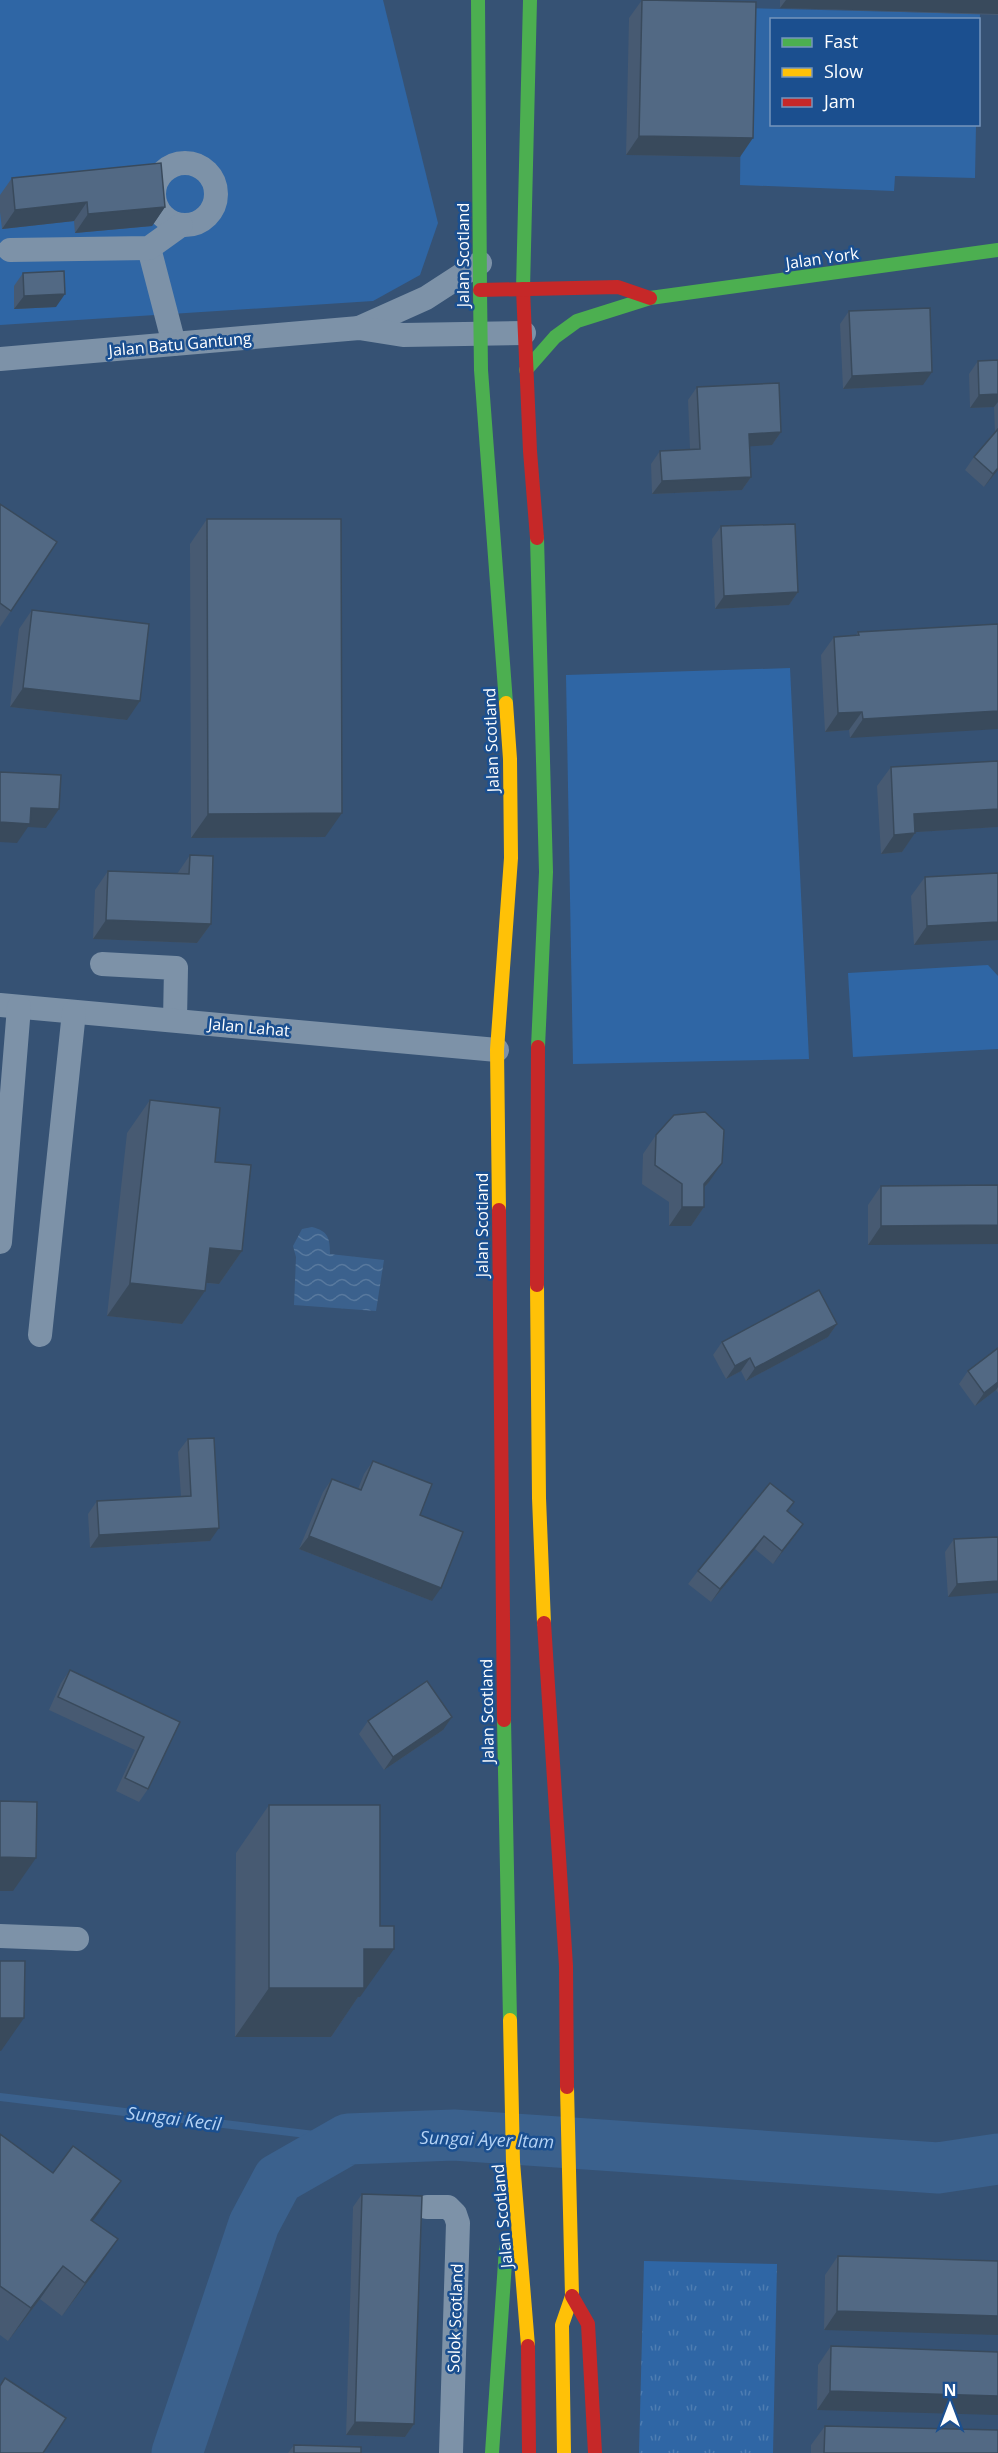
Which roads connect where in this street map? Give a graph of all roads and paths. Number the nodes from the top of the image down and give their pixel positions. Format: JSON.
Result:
{"nodes":[{"id":1,"x":478,"y":0,"type":"edge"},
{"id":2,"x":530,"y":0,"type":"edge"},
{"id":3,"x":181,"y":225,"type":"dead end"},
{"id":4,"x":149,"y":249,"type":"junction"},
{"id":5,"x":10,"y":250,"type":"dead end"},
{"id":6,"x":998,"y":250,"type":"edge"},
{"id":7,"x":480,"y":263,"type":"junction"},
{"id":8,"x":523,"y":289,"type":"junction"},
{"id":9,"x":480,"y":290,"type":"junction"},
{"id":10,"x":650,"y":298,"type":"junction"},
{"id":11,"x":360,"y":328,"type":"junction"},
{"id":12,"x":524,"y":333,"type":"junction"},
{"id":13,"x":480,"y":334,"type":"junction"},
{"id":14,"x":174,"y":344,"type":"junction"},
{"id":15,"x":0,"y":358,"type":"edge"},
{"id":16,"x":526,"y":370,"type":"junction"},
{"id":17,"x":102,"y":964,"type":"dead end"},
{"id":18,"x":10,"y":1006,"type":"edge"},
{"id":19,"x":74,"y":1012,"type":"junction"},
{"id":20,"x":175,"y":1020,"type":"junction"},
{"id":21,"x":498,"y":1050,"type":"junction"},
{"id":22,"x":0,"y":1242,"type":"edge"},
{"id":23,"x":40,"y":1335,"type":"dead end"},
{"id":24,"x":0,"y":1936,"type":"edge"},
{"id":25,"x":77,"y":1939,"type":"dead end"},
{"id":26,"x":513,"y":2162,"type":"junction"},
{"id":27,"x":427,"y":2207,"type":"dead end"},
{"id":28,"x":572,"y":2296,"type":"junction"},
{"id":29,"x":564,"y":2451,"type":"edge"},
{"id":30,"x":529,"y":2452,"type":"edge"},
{"id":31,"x":451,"y":2453,"type":"edge"},
{"id":32,"x":492,"y":2453,"type":"edge"},
{"id":33,"x":595,"y":2453,"type":"edge"}],
"edges":[{"from":1,"to":7,"type":"main road","name":"Jalan Scotland"},
{"from":2,"to":8,"type":"main road"},
{"from":3,"to":4,"type":"street"},
{"from":4,"to":5,"type":"street"},
{"from":4,"to":14,"type":"street"},
{"from":6,"to":10,"type":"main road","name":"Jalan York"},
{"from":7,"to":9,"type":"main road","name":"Jalan Scotland"},
{"from":7,"to":11,"type":"street","name":"Jalan Batu Gantung"},
{"from":8,"to":9,"type":"main road","name":"Jalan York"},
{"from":8,"to":10,"type":"main road","name":"Jalan York"},
{"from":8,"to":12,"type":"main road"},
{"from":9,"to":13,"type":"main road","name":"Jalan Scotland"},
{"from":10,"to":16,"type":"main road","name":"Jalan York"},
{"from":11,"to":13,"type":"street","name":"Jalan Batu Gantung"},
{"from":11,"to":14,"type":"street","name":"Jalan Batu Gantung"},
{"from":12,"to":13,"type":"street","name":"Jalan Batu Gantung"},
{"from":12,"to":16,"type":"main road"},
{"from":13,"to":21,"type":"main road","name":"Jalan Scotland"},
{"from":14,"to":15,"type":"street","name":"Jalan Batu Gantung"},
{"from":16,"to":28,"type":"main road"},
{"from":17,"to":20,"type":"street"},
{"from":18,"to":19,"type":"street","name":"Jalan Lahat"},
{"from":18,"to":22,"type":"street"},
{"from":19,"to":20,"type":"street","name":"Jalan Lahat"},
{"from":19,"to":23,"type":"street"},
{"from":20,"to":21,"type":"street","name":"Jalan Lahat"},
{"from":21,"to":26,"type":"main road","name":"Jalan Scotland"},
{"from":24,"to":25,"type":"street"},
{"from":26,"to":30,"type":"main road","name":"Jalan Scotland"},
{"from":26,"to":32,"type":"main road"},
{"from":27,"to":31,"type":"street","name":"Solok Scotland"},
{"from":28,"to":29,"type":"main road"},
{"from":28,"to":33,"type":"main road"}]}
